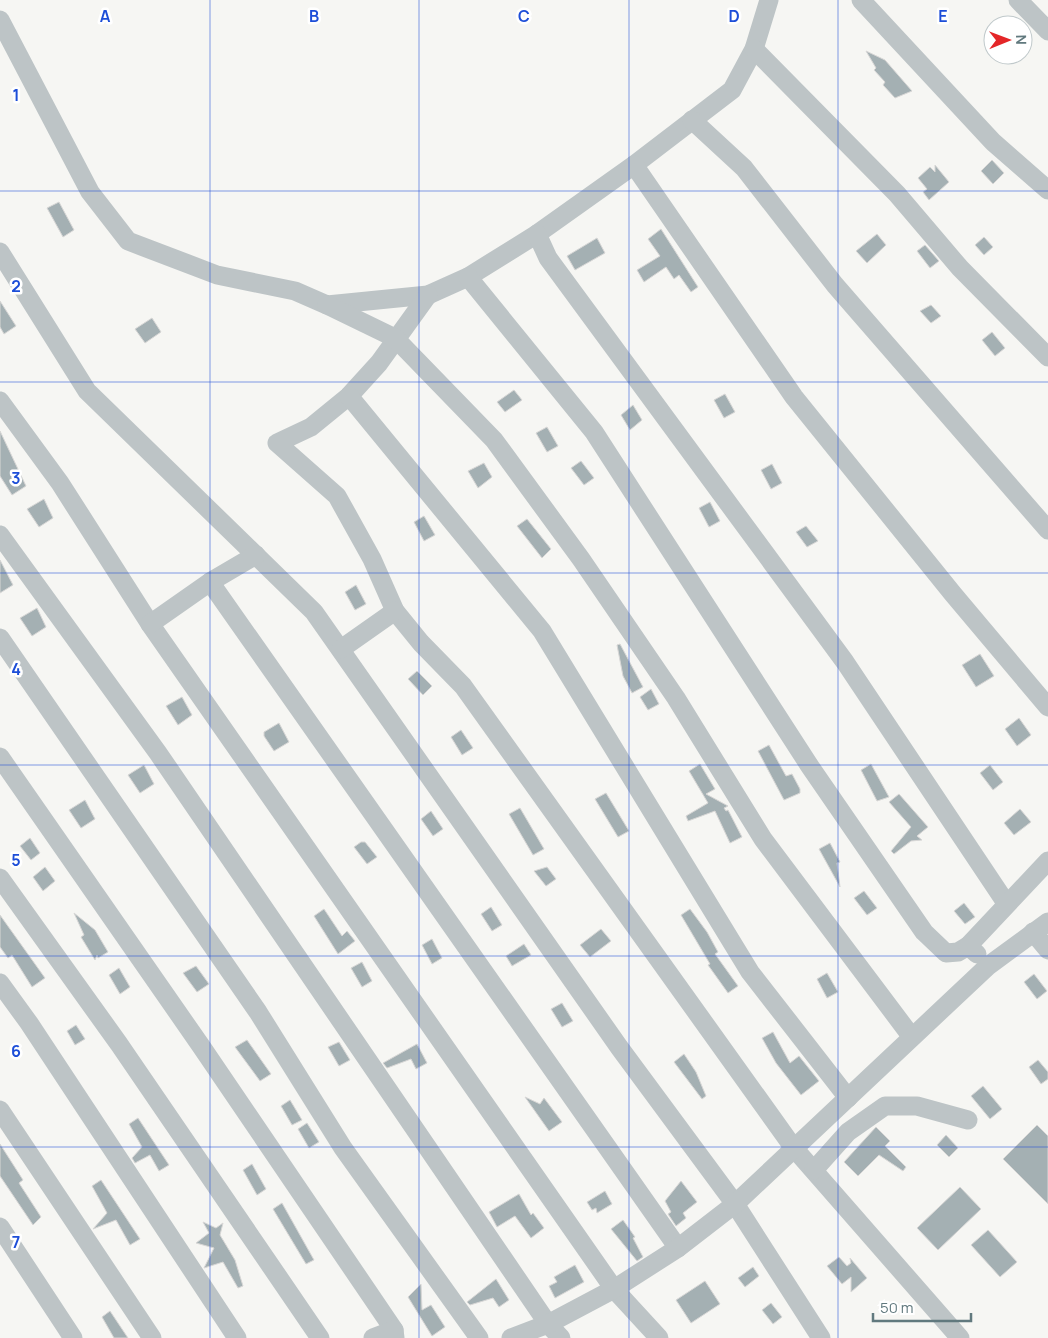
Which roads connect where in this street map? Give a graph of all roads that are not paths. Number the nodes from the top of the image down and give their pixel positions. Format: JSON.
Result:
{"nodes":[{"id":1,"x":769,"y":0,"type":"edge"},
{"id":2,"x":861,"y":0,"type":"edge"},
{"id":3,"x":1018,"y":0,"type":"edge"},
{"id":4,"x":0,"y":20,"type":"edge"},
{"id":5,"x":1048,"y":31,"type":"edge"},
{"id":6,"x":754,"y":49,"type":"junction"},
{"id":7,"x":692,"y":120,"type":"junction"},
{"id":8,"x":634,"y":166,"type":"junction"},
{"id":9,"x":1048,"y":190,"type":"edge"},
{"id":10,"x":537,"y":234,"type":"junction"},
{"id":11,"x":0,"y":252,"type":"edge"},
{"id":12,"x":468,"y":277,"type":"junction"},
{"id":13,"x":428,"y":295,"type":"junction"},
{"id":14,"x":327,"y":305,"type":"junction"},
{"id":15,"x":395,"y":338,"type":"junction"},
{"id":16,"x":1048,"y":357,"type":"edge"},
{"id":17,"x":350,"y":396,"type":"junction"},
{"id":18,"x":0,"y":400,"type":"edge"},
{"id":19,"x":1048,"y":530,"type":"edge"},
{"id":20,"x":0,"y":535,"type":"edge"},
{"id":21,"x":256,"y":555,"type":"junction"},
{"id":22,"x":210,"y":582,"type":"junction"},
{"id":23,"x":394,"y":611,"type":"junction"},
{"id":24,"x":150,"y":624,"type":"junction"},
{"id":25,"x":0,"y":638,"type":"edge"},
{"id":26,"x":340,"y":649,"type":"junction"},
{"id":27,"x":1048,"y":707,"type":"edge"},
{"id":28,"x":0,"y":757,"type":"edge"},
{"id":29,"x":1048,"y":861,"type":"edge"},
{"id":30,"x":0,"y":878,"type":"edge"},
{"id":31,"x":1006,"y":904,"type":"junction"},
{"id":32,"x":1040,"y":927,"type":"edge"},
{"id":33,"x":968,"y":946,"type":"junction"},
{"id":34,"x":1048,"y":950,"type":"edge"},
{"id":35,"x":988,"y":966,"type":"junction"},
{"id":36,"x":0,"y":983,"type":"edge"},
{"id":37,"x":911,"y":1036,"type":"junction"},
{"id":38,"x":848,"y":1098,"type":"junction"},
{"id":39,"x":0,"y":1110,"type":"edge"},
{"id":40,"x":968,"y":1120,"type":"dead end"},
{"id":41,"x":794,"y":1147,"type":"junction"},
{"id":42,"x":814,"y":1170,"type":"junction"},
{"id":43,"x":735,"y":1204,"type":"junction"},
{"id":44,"x":0,"y":1227,"type":"edge"},
{"id":45,"x":678,"y":1248,"type":"junction"},
{"id":46,"x":614,"y":1289,"type":"junction"},
{"id":47,"x":548,"y":1324,"type":"junction"},
{"id":48,"x":394,"y":1334,"type":"edge"},
{"id":49,"x":73,"y":1338,"type":"edge"},
{"id":50,"x":152,"y":1338,"type":"edge"},
{"id":51,"x":237,"y":1338,"type":"edge"},
{"id":52,"x":320,"y":1338,"type":"edge"},
{"id":53,"x":373,"y":1338,"type":"edge"},
{"id":54,"x":479,"y":1338,"type":"edge"},
{"id":55,"x":511,"y":1338,"type":"edge"},
{"id":56,"x":561,"y":1338,"type":"edge"},
{"id":57,"x":659,"y":1338,"type":"edge"},
{"id":58,"x":821,"y":1338,"type":"edge"},
{"id":59,"x":960,"y":1338,"type":"edge"}],
"edges":[{"from":1,"to":6,"type":"street"},
{"from":2,"to":9,"type":"street"},
{"from":3,"to":5,"type":"street"},
{"from":4,"to":14,"type":"street"},
{"from":6,"to":7,"type":"street"},
{"from":6,"to":16,"type":"street"},
{"from":7,"to":8,"type":"street"},
{"from":7,"to":19,"type":"street"},
{"from":8,"to":10,"type":"street"},
{"from":8,"to":27,"type":"street"},
{"from":10,"to":12,"type":"street"},
{"from":10,"to":31,"type":"street"},
{"from":11,"to":21,"type":"street"},
{"from":12,"to":13,"type":"street"},
{"from":12,"to":33,"type":"street"},
{"from":13,"to":14,"type":"street"},
{"from":13,"to":15,"type":"street"},
{"from":14,"to":15,"type":"street"},
{"from":15,"to":17,"type":"street"},
{"from":15,"to":37,"type":"street"},
{"from":17,"to":23,"type":"street"},
{"from":17,"to":38,"type":"street"},
{"from":18,"to":24,"type":"street"},
{"from":20,"to":47,"type":"street"},
{"from":21,"to":22,"type":"street"},
{"from":21,"to":26,"type":"street"},
{"from":22,"to":24,"type":"street"},
{"from":22,"to":45,"type":"street"},
{"from":23,"to":26,"type":"street"},
{"from":23,"to":41,"type":"street"},
{"from":24,"to":46,"type":"street"},
{"from":25,"to":54,"type":"street"},
{"from":26,"to":43,"type":"street"},
{"from":28,"to":48,"type":"street"},
{"from":29,"to":31,"type":"street"},
{"from":30,"to":52,"type":"street"},
{"from":31,"to":33,"type":"street"},
{"from":32,"to":34,"type":"street"},
{"from":32,"to":35,"type":"street"},
{"from":33,"to":35,"type":"street"},
{"from":35,"to":37,"type":"street"},
{"from":36,"to":51,"type":"street"},
{"from":37,"to":38,"type":"street"},
{"from":38,"to":41,"type":"street"},
{"from":39,"to":50,"type":"street"},
{"from":40,"to":42,"type":"street"},
{"from":41,"to":42,"type":"street"},
{"from":41,"to":43,"type":"street"},
{"from":42,"to":59,"type":"street"},
{"from":43,"to":45,"type":"street"},
{"from":43,"to":58,"type":"street"},
{"from":44,"to":49,"type":"street"},
{"from":45,"to":46,"type":"street"},
{"from":46,"to":47,"type":"street"},
{"from":46,"to":57,"type":"street"},
{"from":47,"to":55,"type":"street"},
{"from":47,"to":56,"type":"street"},
{"from":48,"to":53,"type":"street"}]}
